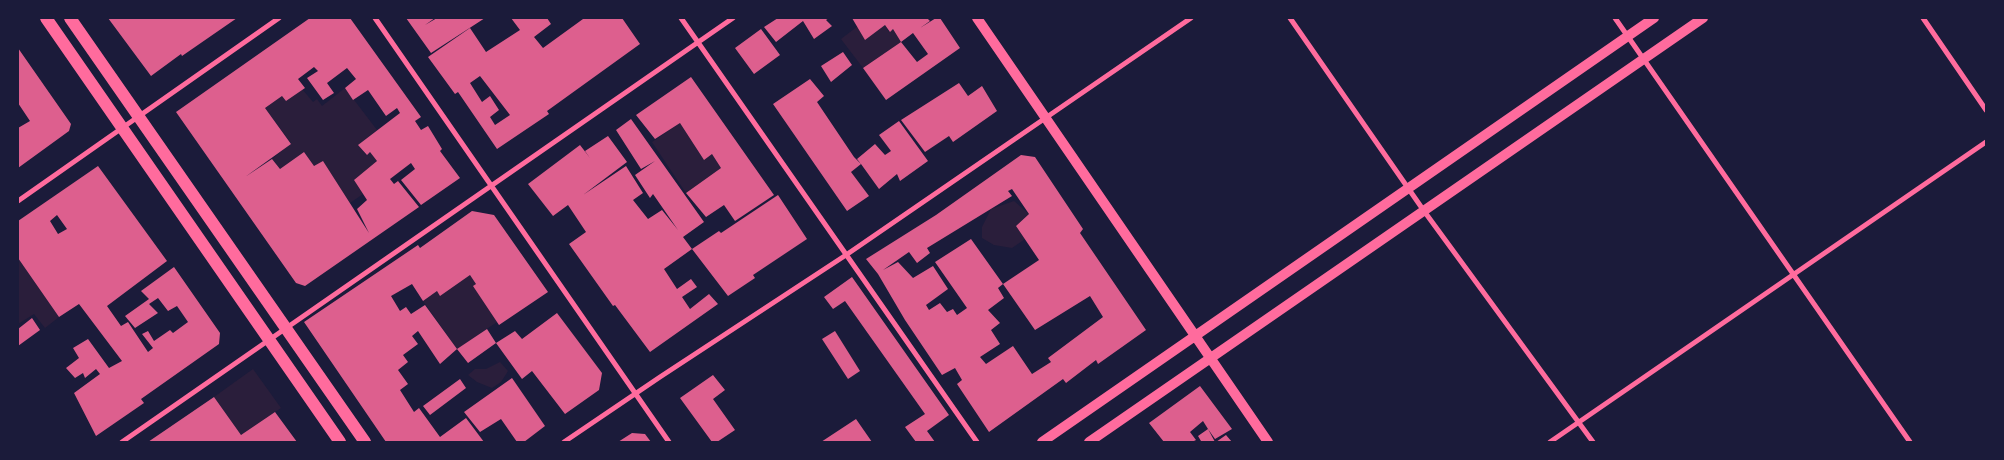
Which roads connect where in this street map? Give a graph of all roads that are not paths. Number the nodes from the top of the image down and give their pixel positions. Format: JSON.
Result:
{"nodes":[{"id":1,"x":46,"y":18,"type":"edge"},
{"id":2,"x":70,"y":18,"type":"edge"},
{"id":3,"x":279,"y":18,"type":"edge"},
{"id":4,"x":375,"y":18,"type":"edge"},
{"id":5,"x":681,"y":18,"type":"edge"},
{"id":6,"x":733,"y":18,"type":"edge"},
{"id":7,"x":977,"y":18,"type":"edge"},
{"id":8,"x":1191,"y":18,"type":"edge"},
{"id":9,"x":1290,"y":18,"type":"edge"},
{"id":10,"x":1615,"y":18,"type":"edge"},
{"id":11,"x":1654,"y":18,"type":"edge"},
{"id":12,"x":1703,"y":18,"type":"edge"},
{"id":13,"x":1923,"y":18,"type":"edge"},
{"id":14,"x":1627,"y":36,"type":"junction"},
{"id":15,"x":698,"y":41,"type":"junction"},
{"id":16,"x":1643,"y":59,"type":"junction"},
{"id":17,"x":1986,"y":110,"type":"edge"},
{"id":18,"x":139,"y":116,"type":"junction"},
{"id":19,"x":1046,"y":117,"type":"junction"},
{"id":20,"x":122,"y":127,"type":"junction"},
{"id":21,"x":1986,"y":142,"type":"edge"},
{"id":22,"x":492,"y":185,"type":"junction"},
{"id":23,"x":1408,"y":188,"type":"junction"},
{"id":24,"x":18,"y":201,"type":"edge"},
{"id":25,"x":1424,"y":211,"type":"junction"},
{"id":26,"x":846,"y":254,"type":"junction"},
{"id":27,"x":1793,"y":274,"type":"junction"},
{"id":28,"x":286,"y":328,"type":"junction"},
{"id":29,"x":1195,"y":336,"type":"junction"},
{"id":30,"x":269,"y":340,"type":"junction"},
{"id":31,"x":1210,"y":359,"type":"junction"},
{"id":32,"x":636,"y":394,"type":"junction"},
{"id":33,"x":1578,"y":422,"type":"junction"},
{"id":34,"x":122,"y":442,"type":"edge"},
{"id":35,"x":340,"y":442,"type":"edge"},
{"id":36,"x":365,"y":442,"type":"edge"},
{"id":37,"x":564,"y":442,"type":"edge"},
{"id":38,"x":669,"y":442,"type":"edge"},
{"id":39,"x":977,"y":442,"type":"edge"},
{"id":40,"x":1042,"y":442,"type":"edge"},
{"id":41,"x":1089,"y":442,"type":"edge"},
{"id":42,"x":1268,"y":442,"type":"edge"},
{"id":43,"x":1550,"y":442,"type":"edge"},
{"id":44,"x":1592,"y":442,"type":"edge"},
{"id":45,"x":1910,"y":442,"type":"edge"}],
"edges":[{"from":1,"to":20,"type":"main road"},
{"from":2,"to":18,"type":"main road"},
{"from":3,"to":18,"type":"street"},
{"from":4,"to":22,"type":"street"},
{"from":5,"to":15,"type":"street"},
{"from":6,"to":15,"type":"street"},
{"from":7,"to":19,"type":"main road"},
{"from":8,"to":19,"type":"street"},
{"from":9,"to":23,"type":"street"},
{"from":10,"to":14,"type":"street"},
{"from":11,"to":14,"type":"main road"},
{"from":12,"to":16,"type":"main road"},
{"from":13,"to":17,"type":"street"},
{"from":14,"to":16,"type":"street"},
{"from":14,"to":23,"type":"main road"},
{"from":15,"to":22,"type":"street"},
{"from":15,"to":26,"type":"street"},
{"from":16,"to":25,"type":"main road"},
{"from":16,"to":27,"type":"street"},
{"from":18,"to":20,"type":"street"},
{"from":18,"to":28,"type":"main road"},
{"from":19,"to":26,"type":"street"},
{"from":19,"to":29,"type":"main road"},
{"from":20,"to":24,"type":"street"},
{"from":20,"to":30,"type":"main road"},
{"from":21,"to":27,"type":"street"},
{"from":22,"to":28,"type":"street"},
{"from":22,"to":32,"type":"street"},
{"from":23,"to":25,"type":"street"},
{"from":23,"to":29,"type":"main road"},
{"from":25,"to":31,"type":"main road"},
{"from":25,"to":33,"type":"street"},
{"from":26,"to":32,"type":"street"},
{"from":26,"to":39,"type":"street"},
{"from":27,"to":33,"type":"street"},
{"from":27,"to":45,"type":"street"},
{"from":28,"to":30,"type":"street"},
{"from":28,"to":36,"type":"main road"},
{"from":29,"to":31,"type":"main road"},
{"from":29,"to":40,"type":"main road"},
{"from":30,"to":34,"type":"street"},
{"from":30,"to":35,"type":"main road"},
{"from":31,"to":41,"type":"main road"},
{"from":31,"to":42,"type":"main road"},
{"from":32,"to":37,"type":"street"},
{"from":32,"to":38,"type":"street"},
{"from":33,"to":43,"type":"street"},
{"from":33,"to":44,"type":"street"}]}
